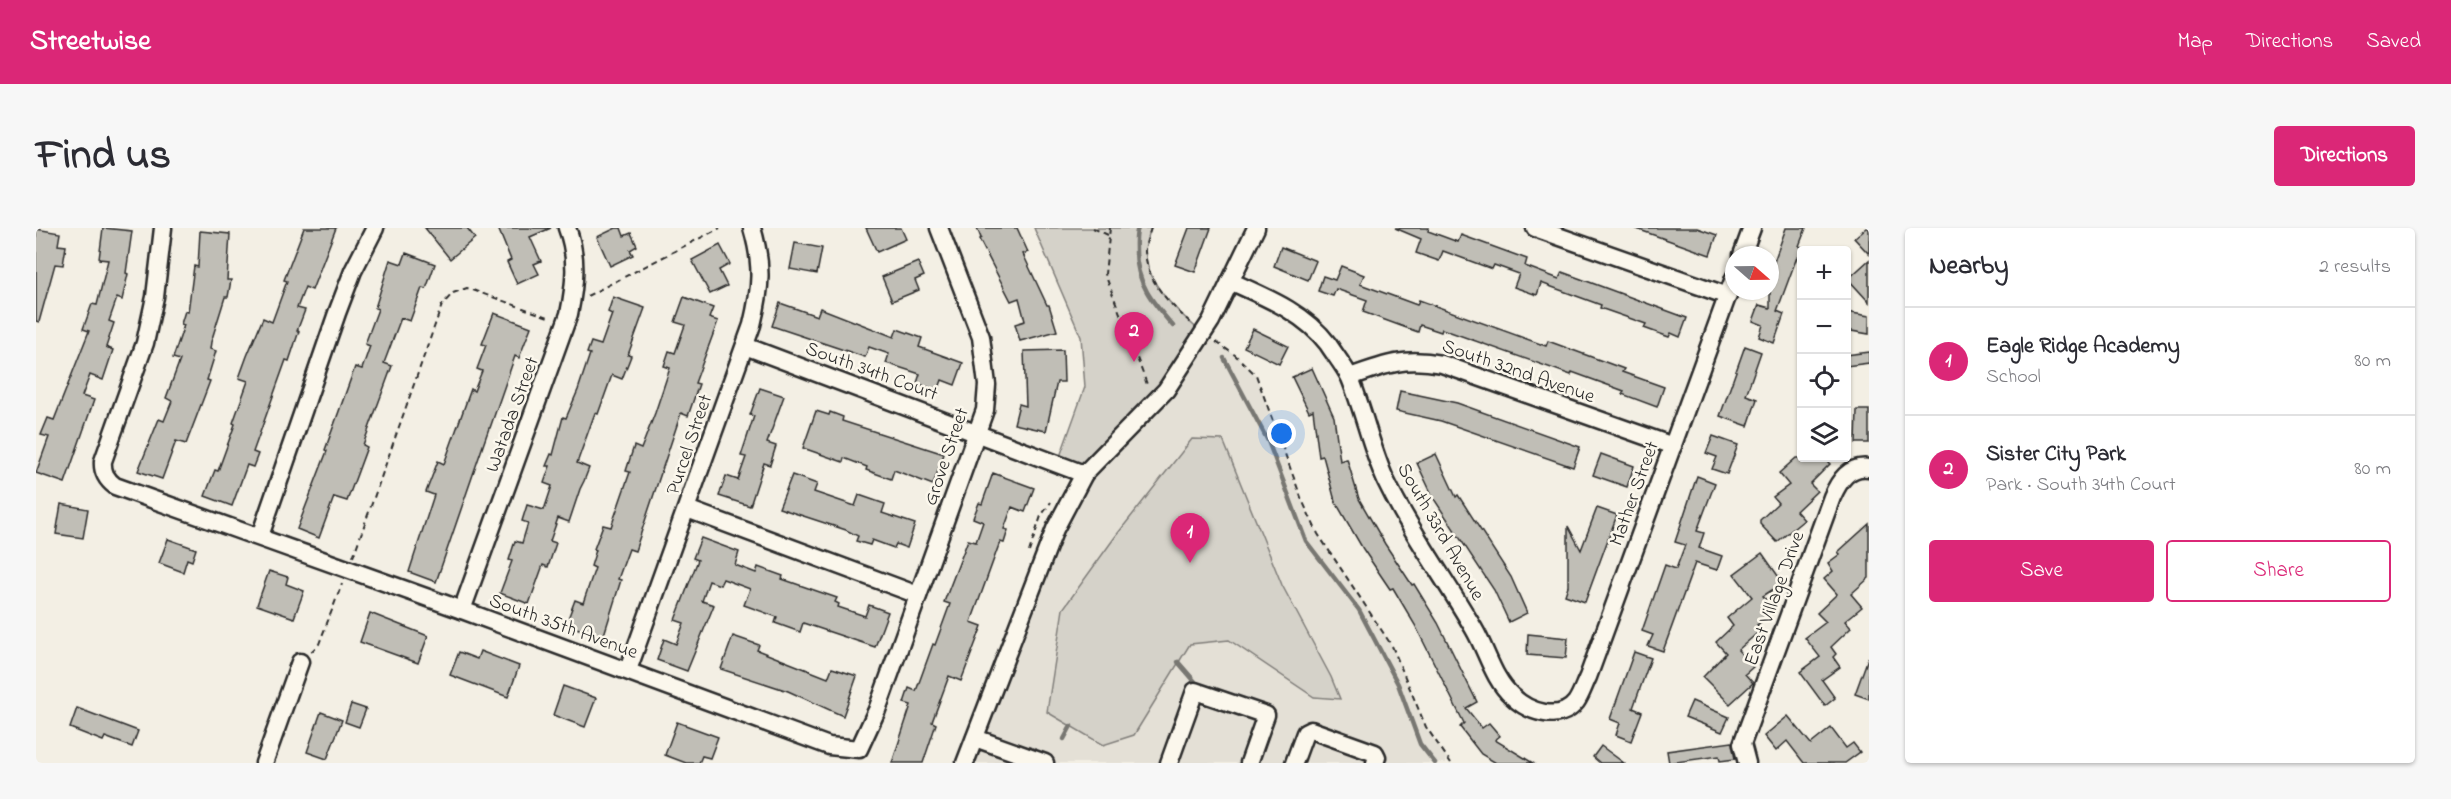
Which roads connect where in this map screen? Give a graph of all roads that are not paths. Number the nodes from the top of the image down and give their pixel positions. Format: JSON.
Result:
{"nodes":[{"id":1,"x":163,"y":228,"type":"edge"},
{"id":2,"x":375,"y":228,"type":"edge"},
{"id":3,"x":567,"y":228,"type":"edge"},
{"id":4,"x":752,"y":228,"type":"edge"},
{"id":5,"x":939,"y":228,"type":"edge"},
{"id":6,"x":1256,"y":228,"type":"edge"},
{"id":7,"x":1535,"y":228,"type":"edge"},
{"id":8,"x":1752,"y":228,"type":"edge"},
{"id":9,"x":1745,"y":246,"type":"edge"},
{"id":10,"x":1230,"y":281,"type":"junction"},
{"id":11,"x":1725,"y":295,"type":"edge"},
{"id":12,"x":1727,"y":300,"type":"edge"},
{"id":13,"x":745,"y":346,"type":"junction"},
{"id":14,"x":1350,"y":377,"type":"junction"},
{"id":15,"x":978,"y":432,"type":"junction"},
{"id":16,"x":1673,"y":446,"type":"junction"},
{"id":17,"x":1869,"y":468,"type":"edge"},
{"id":18,"x":1084,"y":474,"type":"junction"},
{"id":19,"x":687,"y":510,"type":"junction"},
{"id":20,"x":260,"y":536,"type":"junction"},
{"id":21,"x":918,"y":595,"type":"junction"},
{"id":22,"x":462,"y":610,"type":"junction"},
{"id":23,"x":300,"y":662,"type":"road end"},
{"id":24,"x":628,"y":670,"type":"junction"},
{"id":25,"x":1560,"y":713,"type":"joint"},
{"id":26,"x":975,"y":738,"type":"junction"},
{"id":27,"x":264,"y":763,"type":"edge"},
{"id":28,"x":965,"y":763,"type":"edge"},
{"id":29,"x":1045,"y":763,"type":"edge"},
{"id":30,"x":1169,"y":763,"type":"edge"},
{"id":31,"x":1249,"y":763,"type":"edge"},
{"id":32,"x":1294,"y":763,"type":"edge"},
{"id":33,"x":1375,"y":763,"type":"edge"},
{"id":34,"x":1747,"y":763,"type":"edge"}],
"edges":[{"from":1,"to":20,"type":"street","name":"South 35th Avenue"},
{"from":2,"to":20,"type":"street"},
{"from":3,"to":22,"type":"street","name":"Watada Street"},
{"from":4,"to":13,"type":"street","name":"Purcel Street"},
{"from":5,"to":15,"type":"street","name":"Grove Street"},
{"from":6,"to":10,"type":"street"},
{"from":7,"to":11,"type":"street"},
{"from":8,"to":9,"type":"street"},
{"from":10,"to":14,"type":"street","name":"South 33rd Avenue"},
{"from":10,"to":18,"type":"street"},
{"from":12,"to":16,"type":"street","name":"Mather Street"},
{"from":13,"to":15,"type":"street","name":"South 34th Court"},
{"from":13,"to":19,"type":"street","name":"Purcel Street"},
{"from":14,"to":16,"type":"street","name":"South 32nd Avenue"},
{"from":14,"to":25,"type":"street","name":"South 33rd Avenue"},
{"from":15,"to":18,"type":"street","name":"South 34th Court"},
{"from":15,"to":21,"type":"street","name":"Grove Street"},
{"from":16,"to":25,"type":"street","name":"Mather Street"},
{"from":17,"to":34,"type":"street","name":"East Village Drive"},
{"from":18,"to":26,"type":"street"},
{"from":19,"to":21,"type":"street"},
{"from":19,"to":24,"type":"street","name":"Purcel Street"},
{"from":20,"to":22,"type":"street","name":"South 35th Avenue"},
{"from":21,"to":24,"type":"street","name":"South 35th Avenue"},
{"from":22,"to":24,"type":"street","name":"South 35th Avenue"},
{"from":23,"to":27,"type":"street"},
{"from":26,"to":28,"type":"street"},
{"from":26,"to":29,"type":"street"},
{"from":30,"to":31,"type":"street"},
{"from":32,"to":33,"type":"street"}]}
